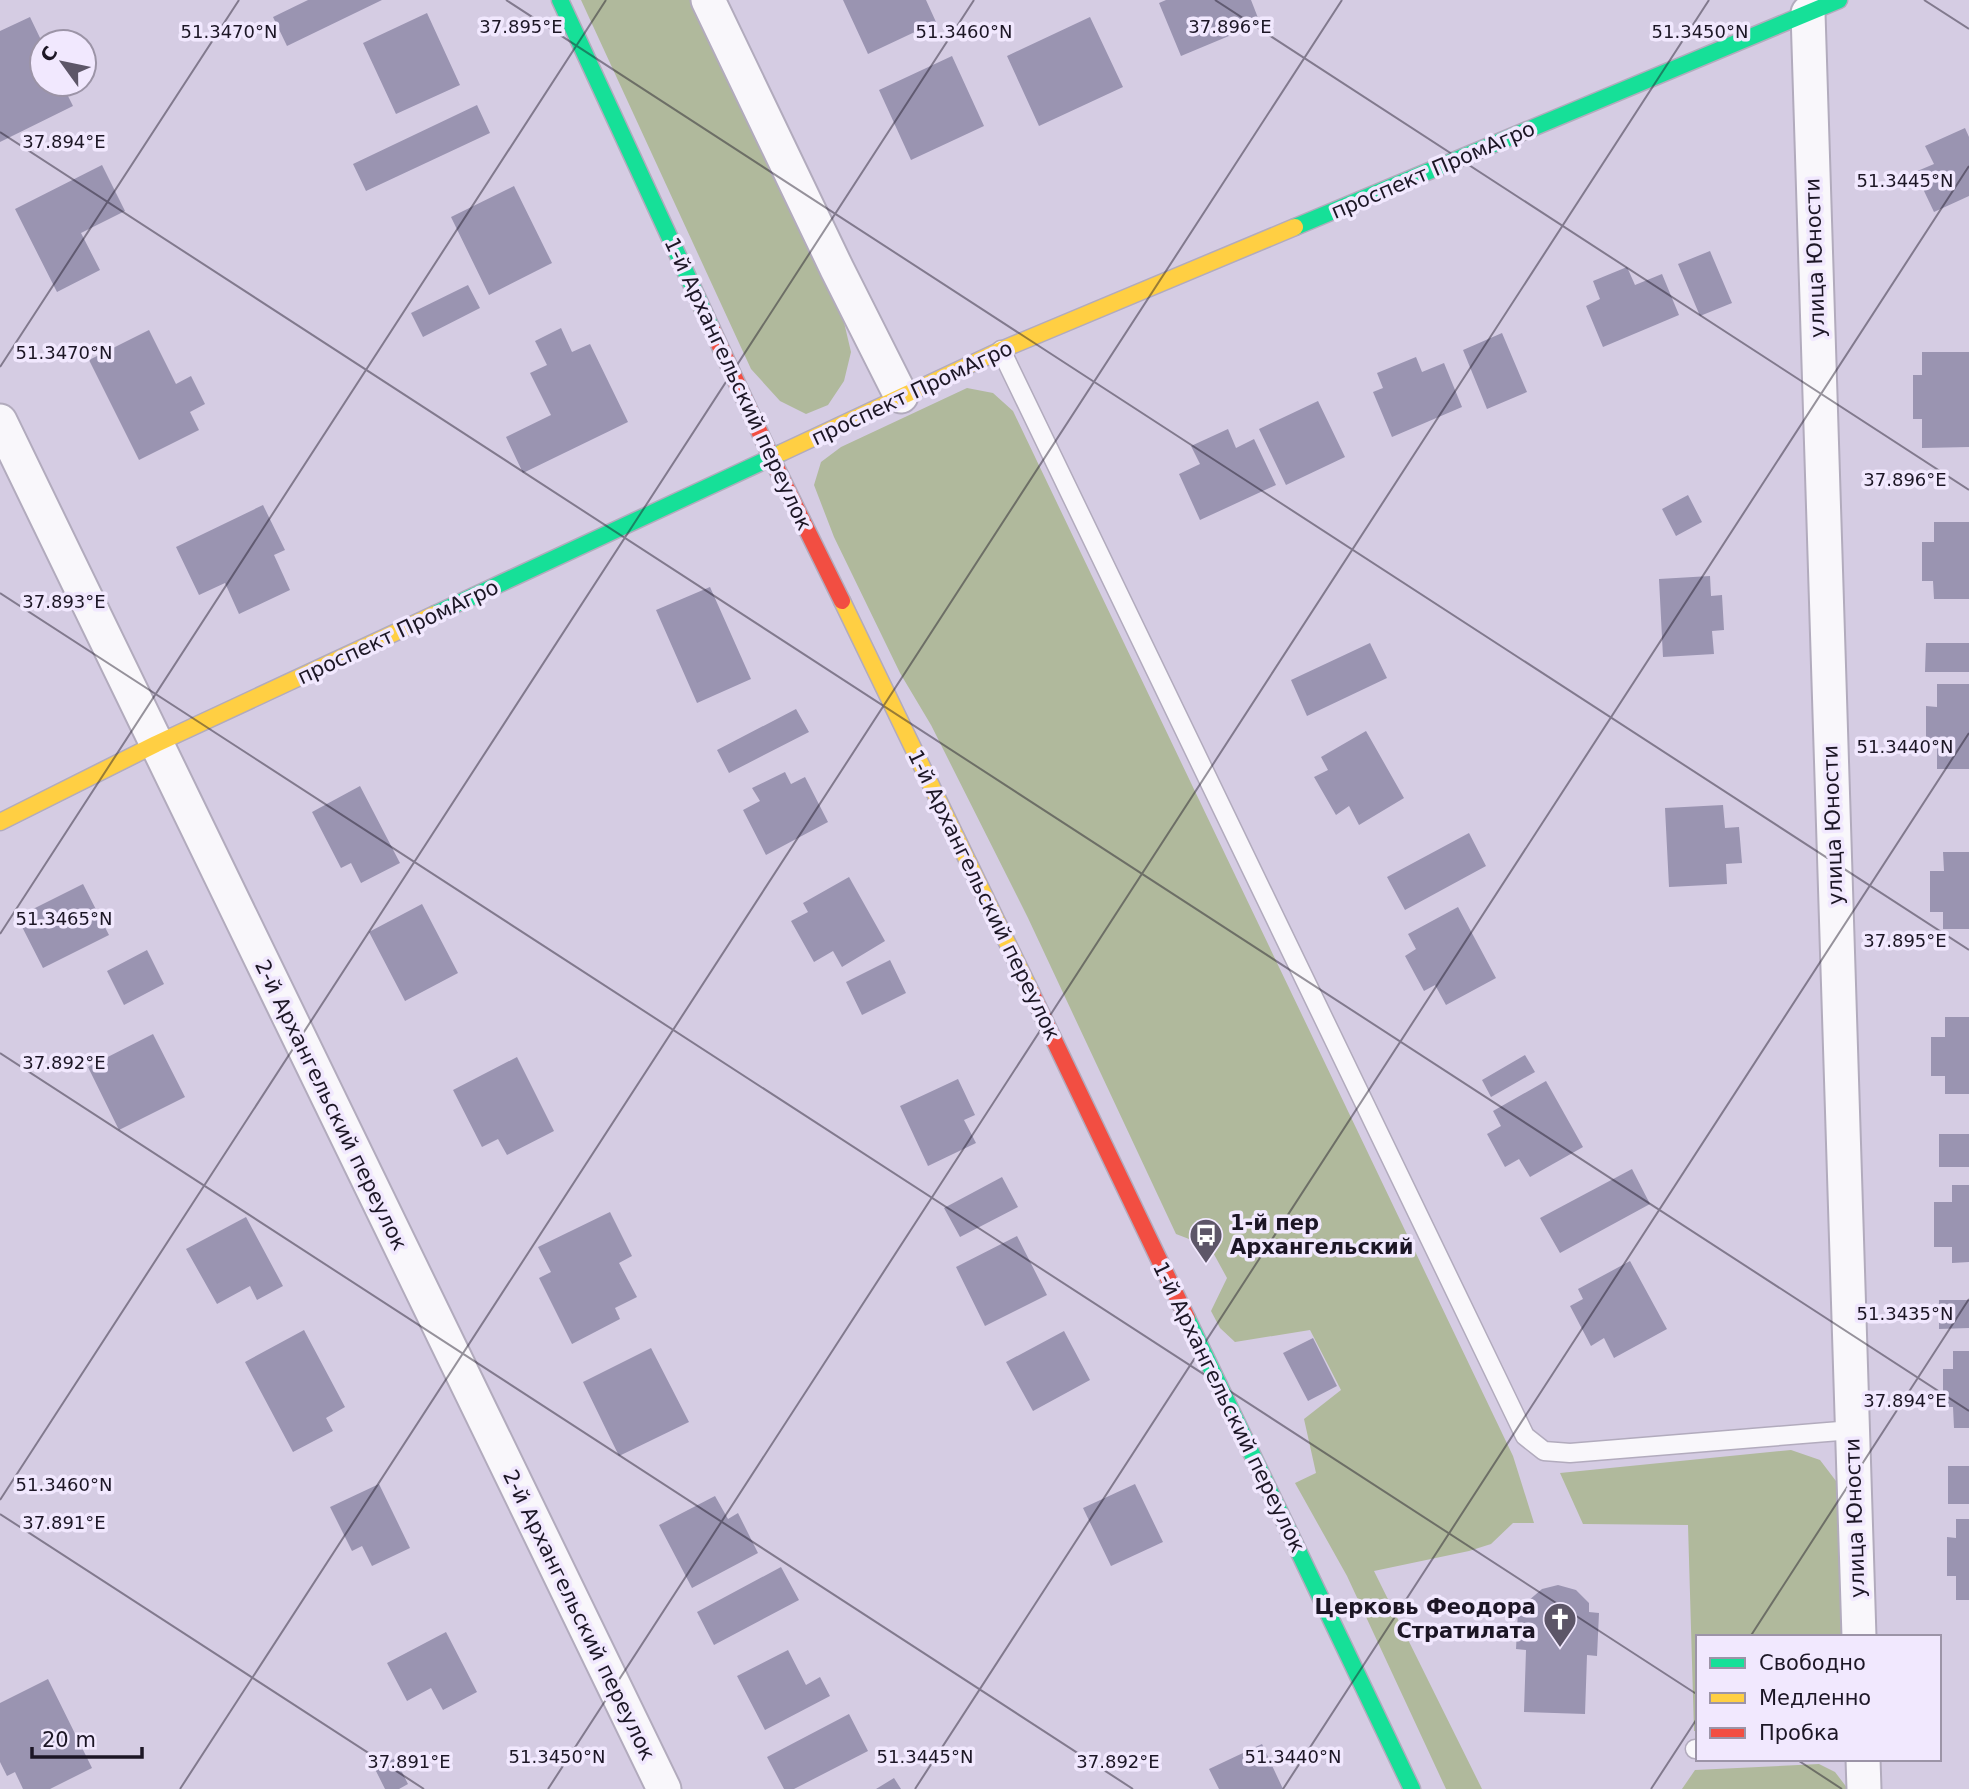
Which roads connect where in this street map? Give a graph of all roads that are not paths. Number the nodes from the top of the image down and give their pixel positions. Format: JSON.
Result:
{"nodes":[{"id":1,"x":559,"y":0,"type":"edge"},
{"id":2,"x":708,"y":0,"type":"edge"},
{"id":3,"x":1839,"y":0,"type":"edge"},
{"id":4,"x":1808,"y":13,"type":"junction"},
{"id":5,"x":1001,"y":350,"type":"junction"},
{"id":6,"x":901,"y":396,"type":"junction"},
{"id":7,"x":0,"y":421,"type":"edge"},
{"id":8,"x":772,"y":459,"type":"junction"},
{"id":9,"x":156,"y":744,"type":"junction"},
{"id":10,"x":0,"y":822,"type":"edge"},
{"id":11,"x":1852,"y":1430,"type":"junction"},
{"id":12,"x":1859,"y":1635,"type":"edge"},
{"id":13,"x":1863,"y":1761,"type":"edge"},
{"id":14,"x":664,"y":1789,"type":"edge"},
{"id":15,"x":1412,"y":1789,"type":"edge"},
{"id":16,"x":1864,"y":1789,"type":"edge"}],
"edges":[{"from":1,"to":8,"type":"street","name":"1-й Архангельский переулок"},
{"from":2,"to":6,"type":"street"},
{"from":3,"to":4,"type":"street","name":"проспект ПромАгро"},
{"from":4,"to":5,"type":"street","name":"проспект ПромАгро"},
{"from":4,"to":11,"type":"street","name":"улица Юности"},
{"from":5,"to":6,"type":"street","name":"проспект ПромАгро"},
{"from":5,"to":11,"type":"lane"},
{"from":6,"to":8,"type":"street","name":"проспект ПромАгро"},
{"from":7,"to":9,"type":"street","name":"2-й Архангельский переулок"},
{"from":8,"to":9,"type":"street","name":"проспект ПромАгро"},
{"from":8,"to":15,"type":"street","name":"1-й Архангельский переулок"},
{"from":9,"to":10,"type":"street","name":"проспект ПромАгро"},
{"from":9,"to":14,"type":"street","name":"2-й Архангельский переулок"},
{"from":11,"to":12,"type":"street","name":"улица Юности"},
{"from":13,"to":16,"type":"street"}]}
